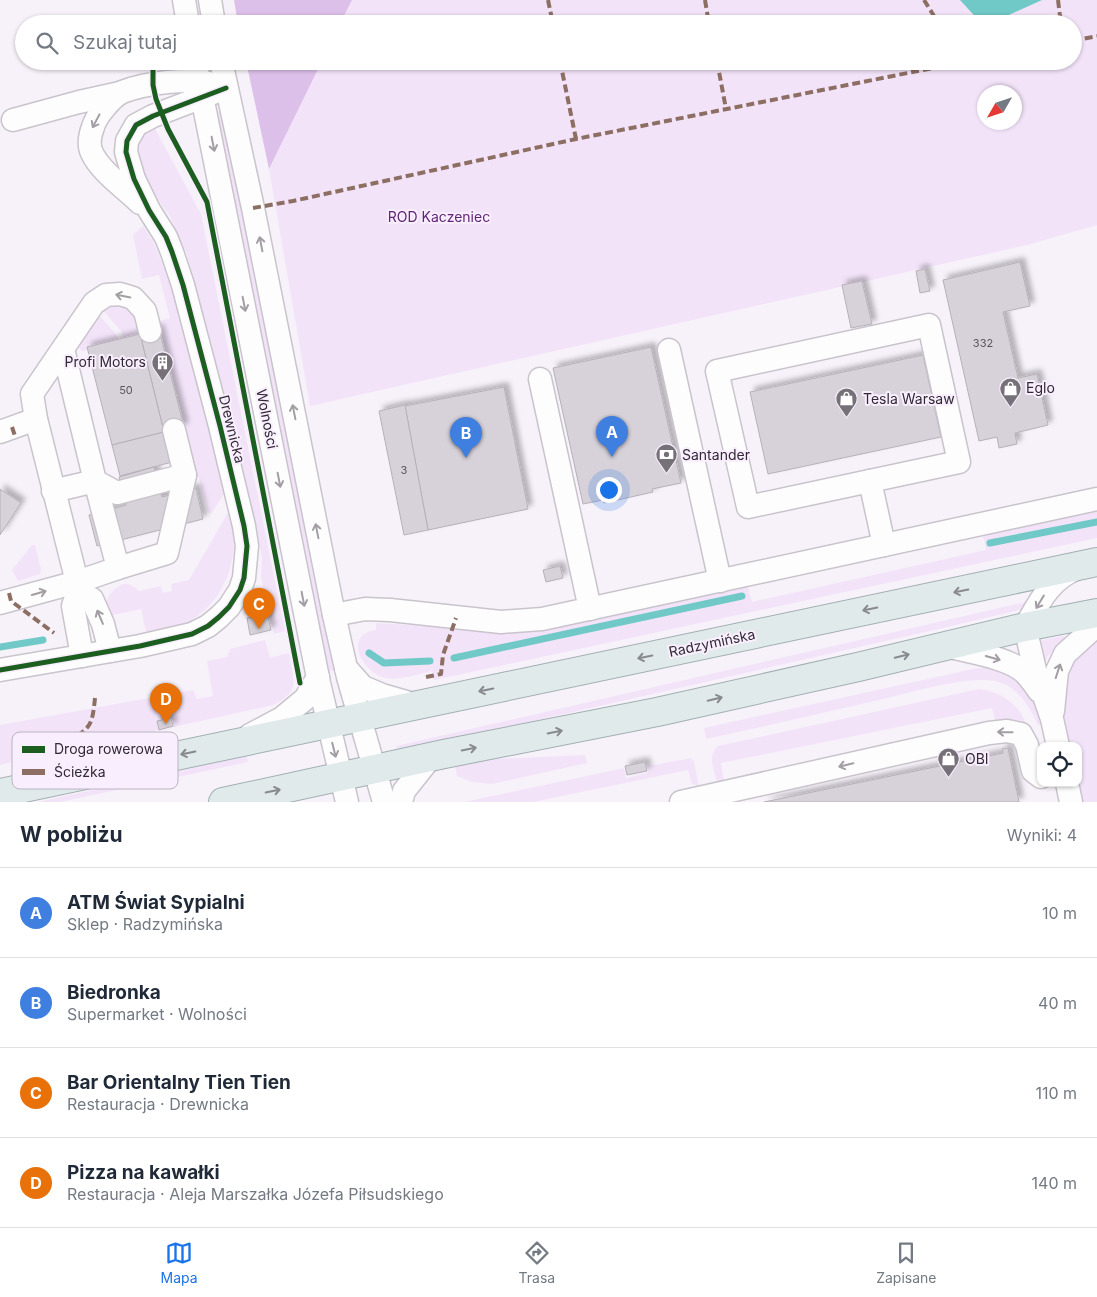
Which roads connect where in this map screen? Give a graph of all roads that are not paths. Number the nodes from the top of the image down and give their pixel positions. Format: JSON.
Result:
{"nodes":[{"id":1,"x":184,"y":0,"type":"edge"},
{"id":2,"x":210,"y":0,"type":"edge"},
{"id":3,"x":186,"y":15,"type":"edge"},
{"id":4,"x":212,"y":15,"type":"edge"},
{"id":5,"x":223,"y":70,"type":"edge"},
{"id":6,"x":200,"y":79,"type":"edge"},
{"id":7,"x":226,"y":88,"type":"junction"},
{"id":8,"x":121,"y":93,"type":"junction"},
{"id":9,"x":13,"y":120,"type":"dead end"},
{"id":10,"x":149,"y":210,"type":"junction"},
{"id":11,"x":150,"y":331,"type":"dead end"},
{"id":12,"x":63,"y":349,"type":"junction"},
{"id":13,"x":669,"y":350,"type":"dead end"},
{"id":14,"x":540,"y":379,"type":"dead end"},
{"id":15,"x":36,"y":419,"type":"junction"},
{"id":16,"x":174,"y":430,"type":"dead end"},
{"id":17,"x":0,"y":432,"type":"edge"},
{"id":18,"x":185,"y":475,"type":"junction"},
{"id":19,"x":95,"y":481,"type":"junction"},
{"id":20,"x":870,"y":481,"type":"junction"},
{"id":21,"x":53,"y":491,"type":"junction"},
{"id":22,"x":1097,"y":499,"type":"edge"},
{"id":23,"x":884,"y":545,"type":"junction"},
{"id":24,"x":1093,"y":563,"type":"edge"},
{"id":25,"x":118,"y":568,"type":"junction"},
{"id":26,"x":720,"y":581,"type":"junction"},
{"id":27,"x":78,"y":586,"type":"junction"},
{"id":28,"x":0,"y":603,"type":"edge"},
{"id":29,"x":590,"y":609,"type":"junction"},
{"id":30,"x":1097,"y":613,"type":"edge"},
{"id":31,"x":334,"y":615,"type":"junction"},
{"id":32,"x":1097,"y":624,"type":"edge"},
{"id":33,"x":1025,"y":627,"type":"junction"},
{"id":34,"x":946,"y":646,"type":"junction"},
{"id":35,"x":110,"y":651,"type":"junction"},
{"id":36,"x":82,"y":656,"type":"junction"},
{"id":37,"x":346,"y":668,"type":"junction"},
{"id":38,"x":0,"y":670,"type":"edge"},
{"id":39,"x":318,"y":677,"type":"junction"},
{"id":40,"x":417,"y":705,"type":"junction"},
{"id":41,"x":358,"y":717,"type":"junction"},
{"id":42,"x":1052,"y":719,"type":"junction"},
{"id":43,"x":327,"y":723,"type":"junction"},
{"id":44,"x":236,"y":742,"type":"junction"},
{"id":45,"x":1057,"y":742,"type":"edge"},
{"id":46,"x":178,"y":755,"type":"edge"},
{"id":47,"x":431,"y":757,"type":"junction"},
{"id":48,"x":375,"y":769,"type":"junction"},
{"id":49,"x":1037,"y":774,"type":"edge"},
{"id":50,"x":1068,"y":787,"type":"edge"},
{"id":51,"x":19,"y":789,"type":"edge"},
{"id":52,"x":344,"y":790,"type":"edge"},
{"id":53,"x":0,"y":793,"type":"edge"},
{"id":54,"x":224,"y":802,"type":"edge"},
{"id":55,"x":250,"y":802,"type":"edge"},
{"id":56,"x":384,"y":802,"type":"edge"},
{"id":57,"x":401,"y":802,"type":"edge"},
{"id":58,"x":682,"y":802,"type":"edge"},
{"id":59,"x":1071,"y":802,"type":"edge"}],
"edges":[{"from":1,"to":3,"type":"street"},
{"from":2,"to":4,"type":"street"},
{"from":5,"to":7,"type":"street","name":"Wolności"},
{"from":6,"to":7,"type":"street"},
{"from":6,"to":8,"type":"street"},
{"from":6,"to":10,"type":"street","name":"Drewnicka"},
{"from":6,"to":39,"type":"street","name":"Wolności","one_way":true},
{"from":31,"to":7,"type":"street","name":"Wolności","one_way":true},
{"from":8,"to":9,"type":"street"},
{"from":8,"to":10,"type":"street","name":"Drewnicka","one_way":true},
{"from":10,"to":35,"type":"street","name":"Drewnicka"},
{"from":11,"to":12,"type":"street","one_way":true},
{"from":12,"to":15,"type":"street"},
{"from":12,"to":19,"type":"street"},
{"from":13,"to":26,"type":"street"},
{"from":14,"to":29,"type":"street"},
{"from":15,"to":17,"type":"street"},
{"from":15,"to":21,"type":"street"},
{"from":16,"to":18,"type":"street"},
{"from":18,"to":19,"type":"street"},
{"from":18,"to":25,"type":"street"},
{"from":19,"to":21,"type":"street"},
{"from":19,"to":25,"type":"street"},
{"from":20,"to":20,"type":"street"},
{"from":20,"to":23,"type":"street"},
{"from":21,"to":27,"type":"street"},
{"from":22,"to":23,"type":"street"},
{"from":23,"to":26,"type":"street"},
{"from":24,"to":33,"type":"street","one_way":true},
{"from":24,"to":40,"type":"main road","name":"Radzymińska","one_way":true},
{"from":25,"to":27,"type":"street"},
{"from":26,"to":29,"type":"street"},
{"from":28,"to":27,"type":"street","one_way":true},
{"from":35,"to":27,"type":"street","one_way":true},
{"from":27,"to":36,"type":"street"},
{"from":29,"to":31,"type":"street"},
{"from":30,"to":33,"type":"main road"},
{"from":31,"to":37,"type":"street","name":"Wolności"},
{"from":42,"to":32,"type":"street","one_way":true},
{"from":33,"to":34,"type":"main road"},
{"from":33,"to":42,"type":"street"},
{"from":34,"to":42,"type":"street","one_way":true},
{"from":47,"to":34,"type":"main road","one_way":true},
{"from":35,"to":36,"type":"street","name":"Drewnicka"},
{"from":36,"to":38,"type":"street","name":"Drewnicka"},
{"from":37,"to":40,"type":"street"},
{"from":37,"to":41,"type":"street","name":"Wolności"},
{"from":39,"to":43,"type":"street","name":"Wolności"},
{"from":39,"to":44,"type":"street"},
{"from":40,"to":41,"type":"main road","name":"Radzymińska"},
{"from":41,"to":43,"type":"main road","name":"Radzymińska"},
{"from":41,"to":48,"type":"street","name":"Wolności"},
{"from":42,"to":45,"type":"street"},
{"from":43,"to":44,"type":"main road","name":"Radzymińska"},
{"from":43,"to":52,"type":"street","name":"Wolności","one_way":true},
{"from":44,"to":46,"type":"main road","name":"Radzymińska","one_way":true},
{"from":47,"to":48,"type":"main road"},
{"from":47,"to":57,"type":"street"},
{"from":48,"to":52,"type":"main road"},
{"from":48,"to":56,"type":"street","name":"Wolności"},
{"from":49,"to":58,"type":"street","one_way":true},
{"from":50,"to":59,"type":"street"},
{"from":51,"to":53,"type":"main road","name":"Radzymińska","one_way":true},
{"from":54,"to":52,"type":"main road","one_way":true},
{"from":54,"to":55,"type":"street"}]}
